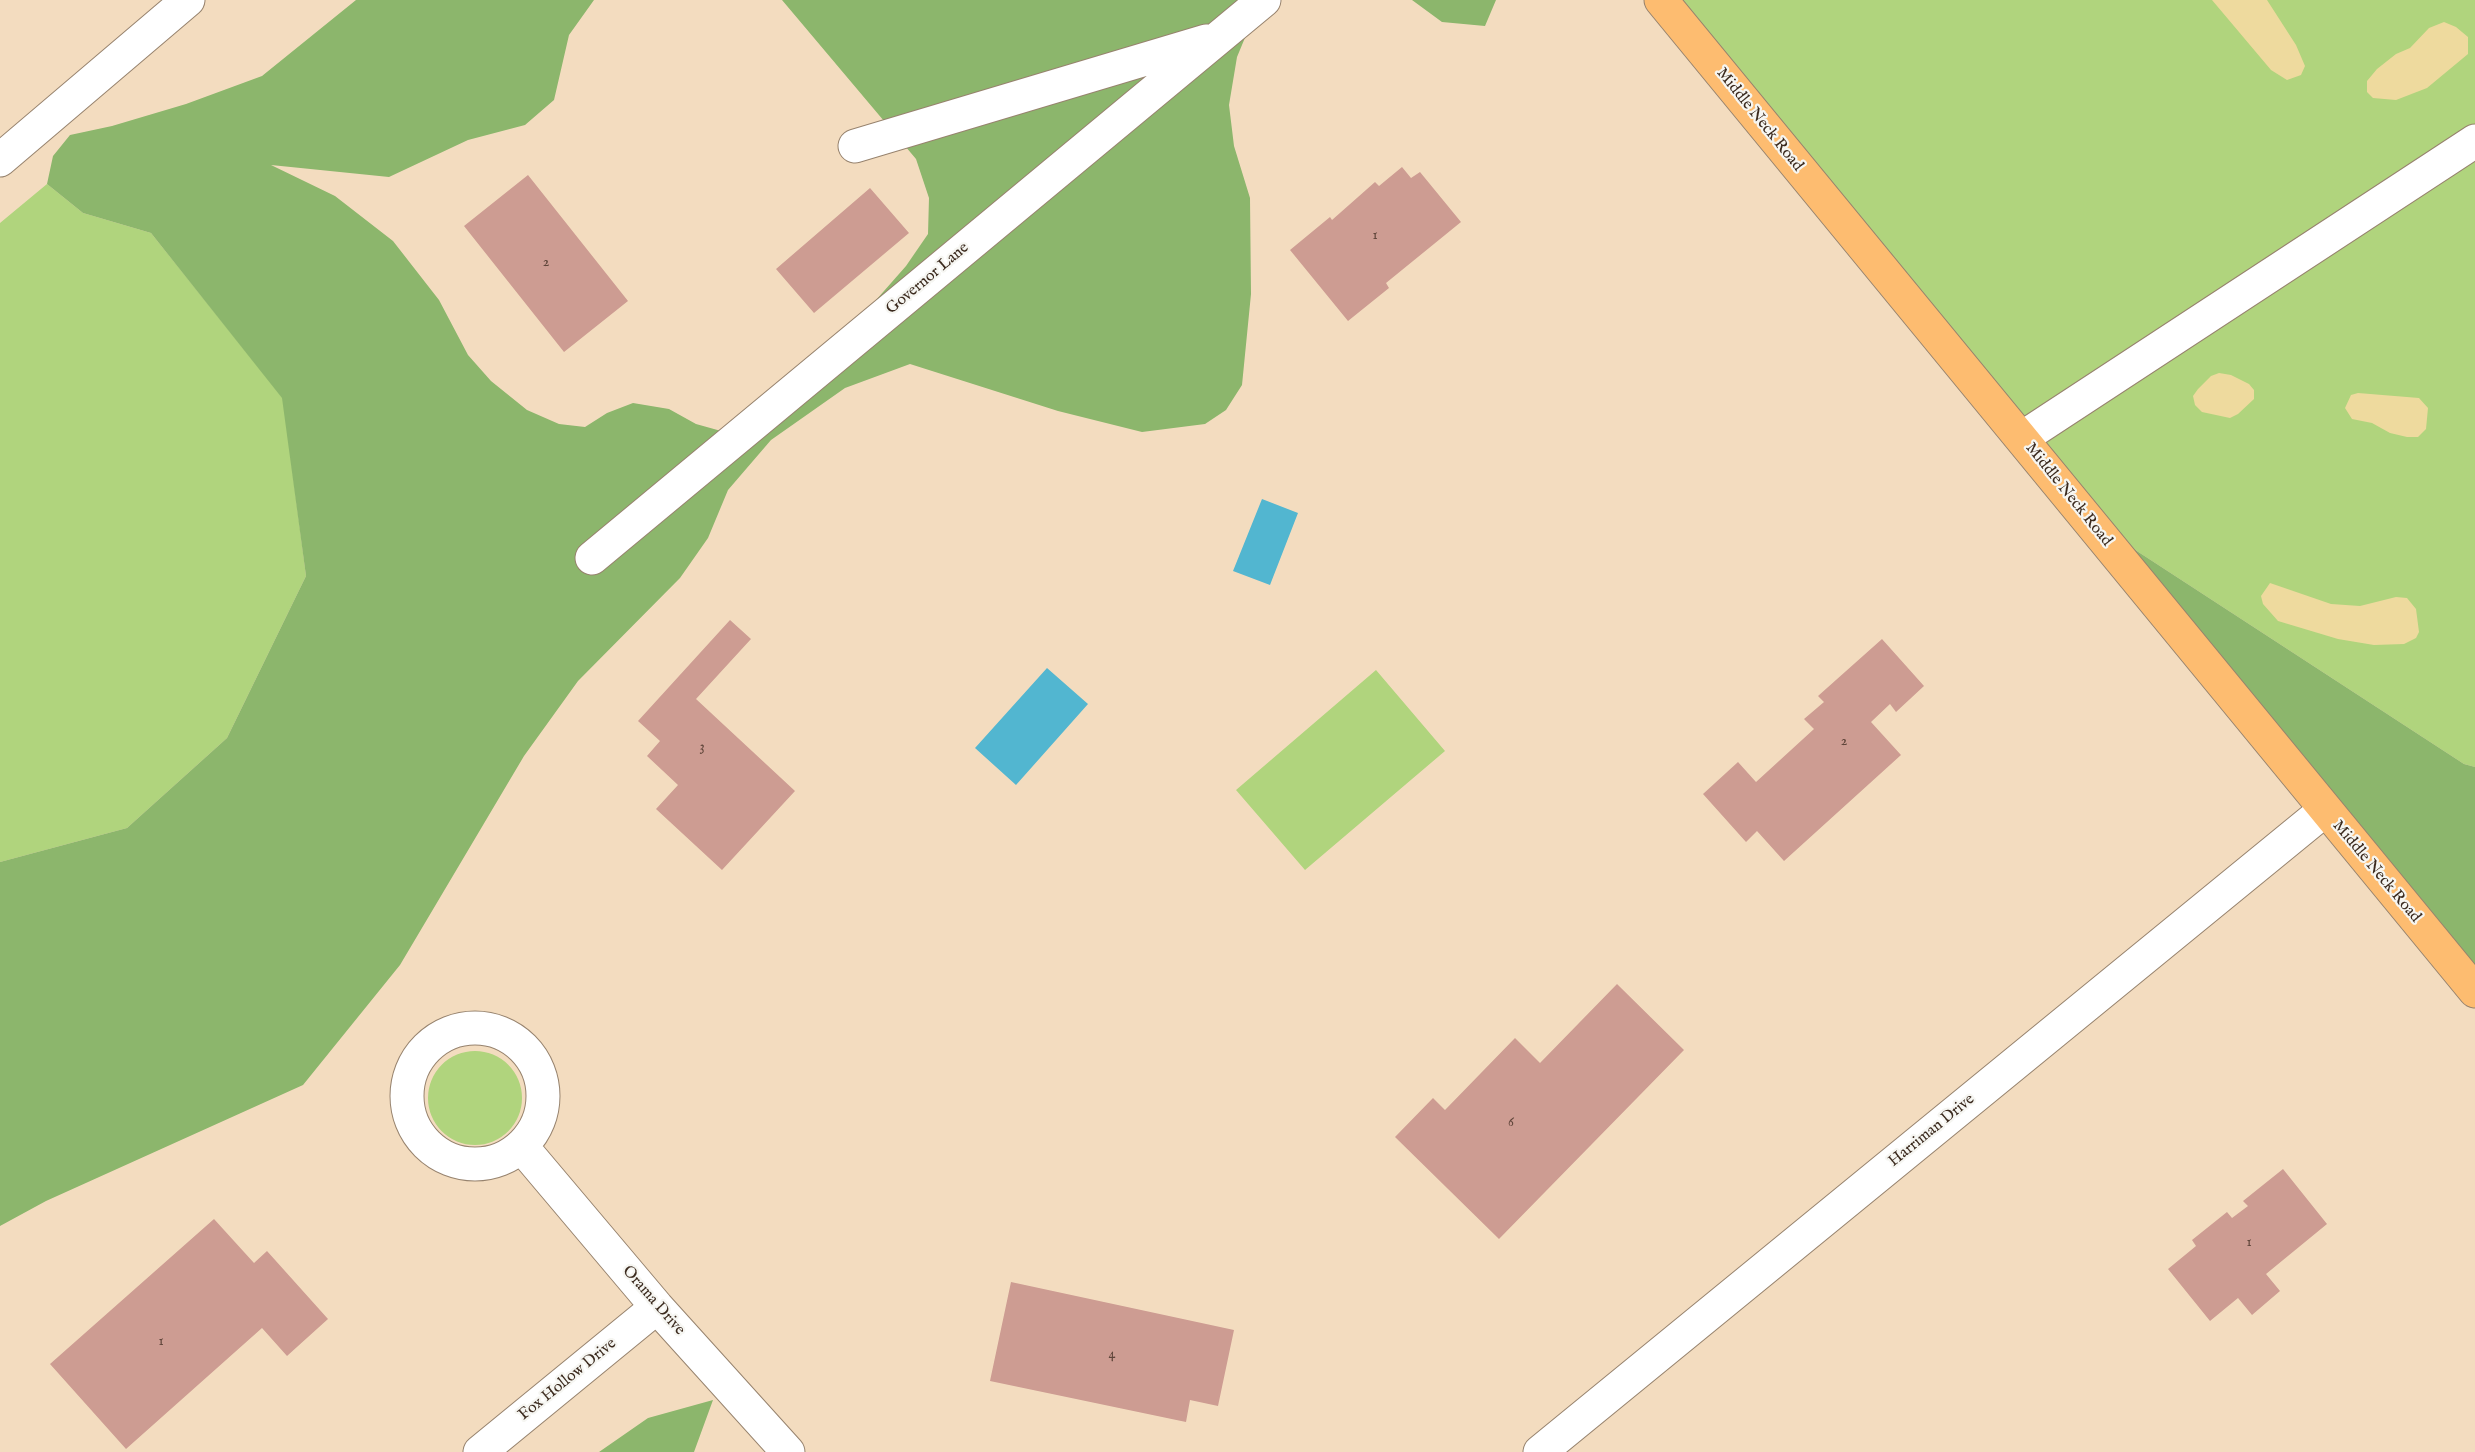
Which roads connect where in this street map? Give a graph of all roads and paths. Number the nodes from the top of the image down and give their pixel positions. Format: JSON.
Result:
{"nodes":[{"id":1,"x":188,"y":0,"type":"edge"},
{"id":2,"x":1263,"y":0,"type":"edge"},
{"id":3,"x":1661,"y":0,"type":"edge"},
{"id":4,"x":1219,"y":37,"type":"junction"},
{"id":5,"x":2475,"y":141,"type":"edge"},
{"id":6,"x":855,"y":146,"type":"dead end"},
{"id":7,"x":0,"y":160,"type":"edge"},
{"id":8,"x":2022,"y":438,"type":"junction"},
{"id":9,"x":592,"y":558,"type":"dead end"},
{"id":10,"x":2325,"y":810,"type":"junction"},
{"id":11,"x":2475,"y":991,"type":"edge"},
{"id":12,"x":522,"y":1147,"type":"junction"},
{"id":13,"x":657,"y":1307,"type":"junction"},
{"id":14,"x":480,"y":1452,"type":"edge"},
{"id":15,"x":788,"y":1452,"type":"edge"},
{"id":16,"x":1540,"y":1452,"type":"edge"}],
"edges":[{"from":1,"to":7,"type":"street"},
{"from":2,"to":4,"type":"street","name":"Governor Lane"},
{"from":3,"to":8,"type":"main road","name":"Middle Neck Road"},
{"from":4,"to":6,"type":"street"},
{"from":4,"to":9,"type":"street","name":"Governor Lane"},
{"from":5,"to":8,"type":"street"},
{"from":8,"to":10,"type":"main road","name":"Middle Neck Road"},
{"from":10,"to":11,"type":"main road","name":"Middle Neck Road"},
{"from":10,"to":16,"type":"street","name":"Harriman Drive"},
{"from":12,"to":12,"type":"street"},
{"from":12,"to":13,"type":"street","name":"Orama Drive"},
{"from":13,"to":14,"type":"street","name":"Fox Hollow Drive"},
{"from":13,"to":15,"type":"street","name":"Orama Drive"}]}
